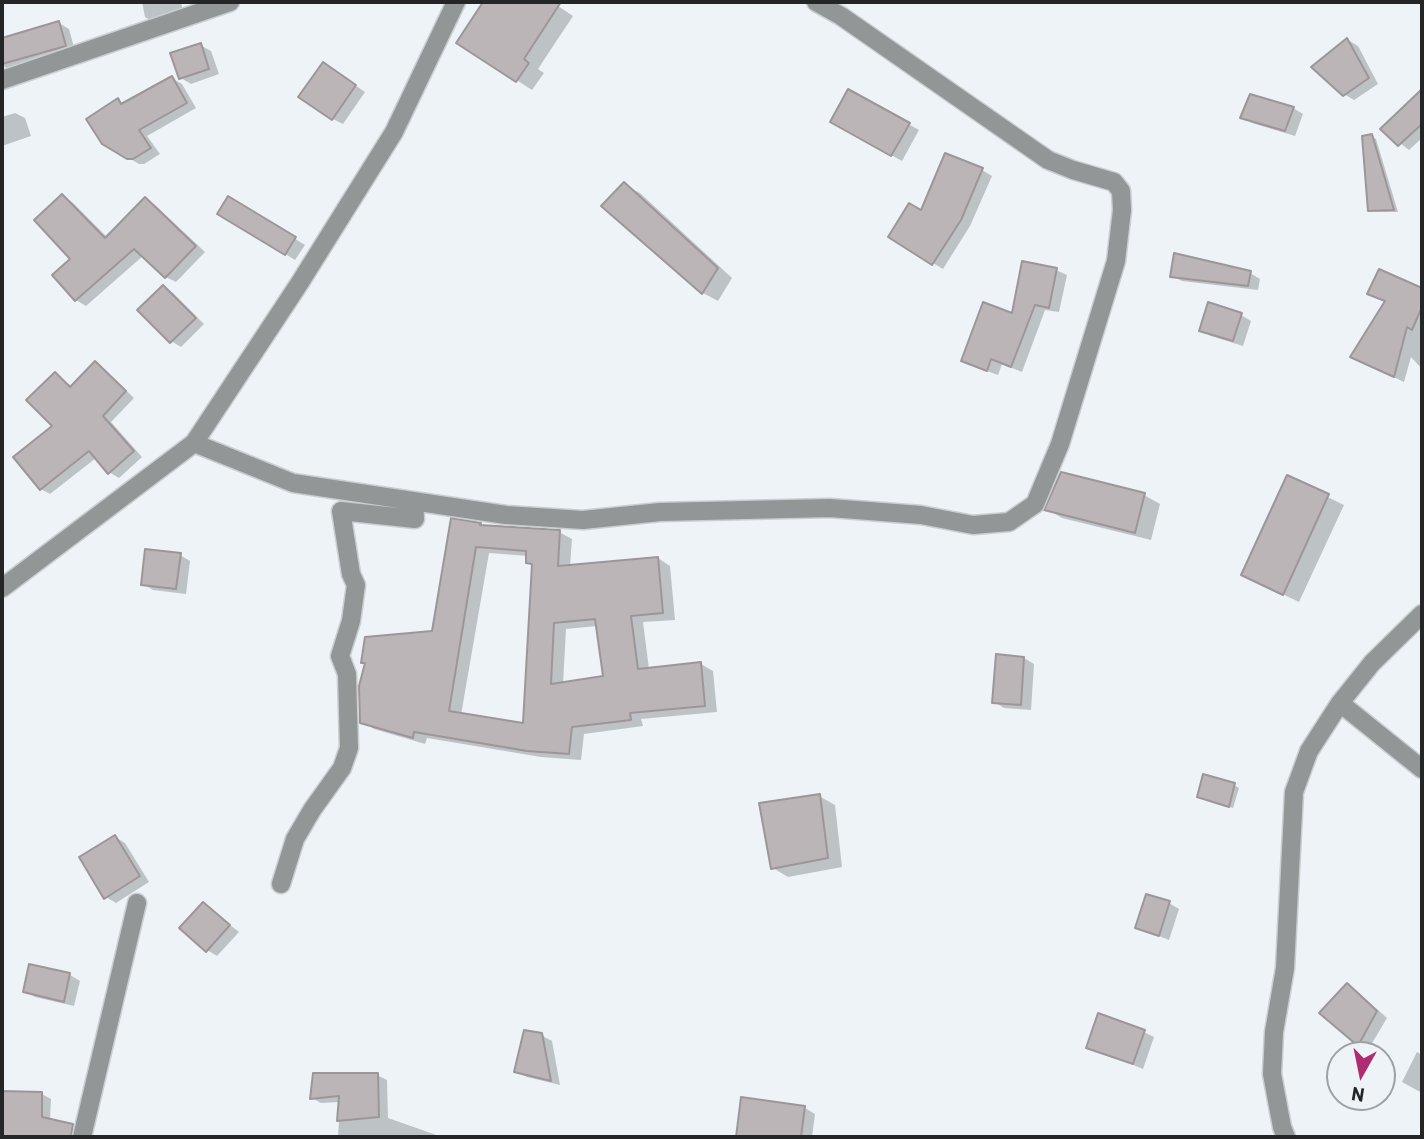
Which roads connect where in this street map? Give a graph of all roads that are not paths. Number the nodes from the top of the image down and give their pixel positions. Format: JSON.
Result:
{"nodes":[{"id":1,"x":230,"y":2,"type":"edge"},
{"id":2,"x":456,"y":2,"type":"edge"},
{"id":3,"x":816,"y":2,"type":"edge"},
{"id":4,"x":2,"y":80,"type":"edge"},
{"id":5,"x":194,"y":443,"type":"junction"},
{"id":6,"x":414,"y":501,"type":"junction"},
{"id":7,"x":2,"y":588,"type":"edge"},
{"id":8,"x":1422,"y":614,"type":"edge"},
{"id":9,"x":1340,"y":703,"type":"junction"},
{"id":10,"x":1422,"y":769,"type":"edge"},
{"id":11,"x":281,"y":884,"type":"dead end"},
{"id":12,"x":137,"y":903,"type":"dead end"},
{"id":13,"x":82,"y":1137,"type":"edge"},
{"id":14,"x":1286,"y":1137,"type":"edge"}],
"edges":[{"from":1,"to":4,"type":"street"},
{"from":2,"to":5,"type":"street"},
{"from":3,"to":6,"type":"street"},
{"from":5,"to":6,"type":"street"},
{"from":5,"to":7,"type":"street"},
{"from":6,"to":11,"type":"street"},
{"from":8,"to":9,"type":"street"},
{"from":9,"to":10,"type":"street"},
{"from":9,"to":14,"type":"street"},
{"from":12,"to":13,"type":"street"}]}
